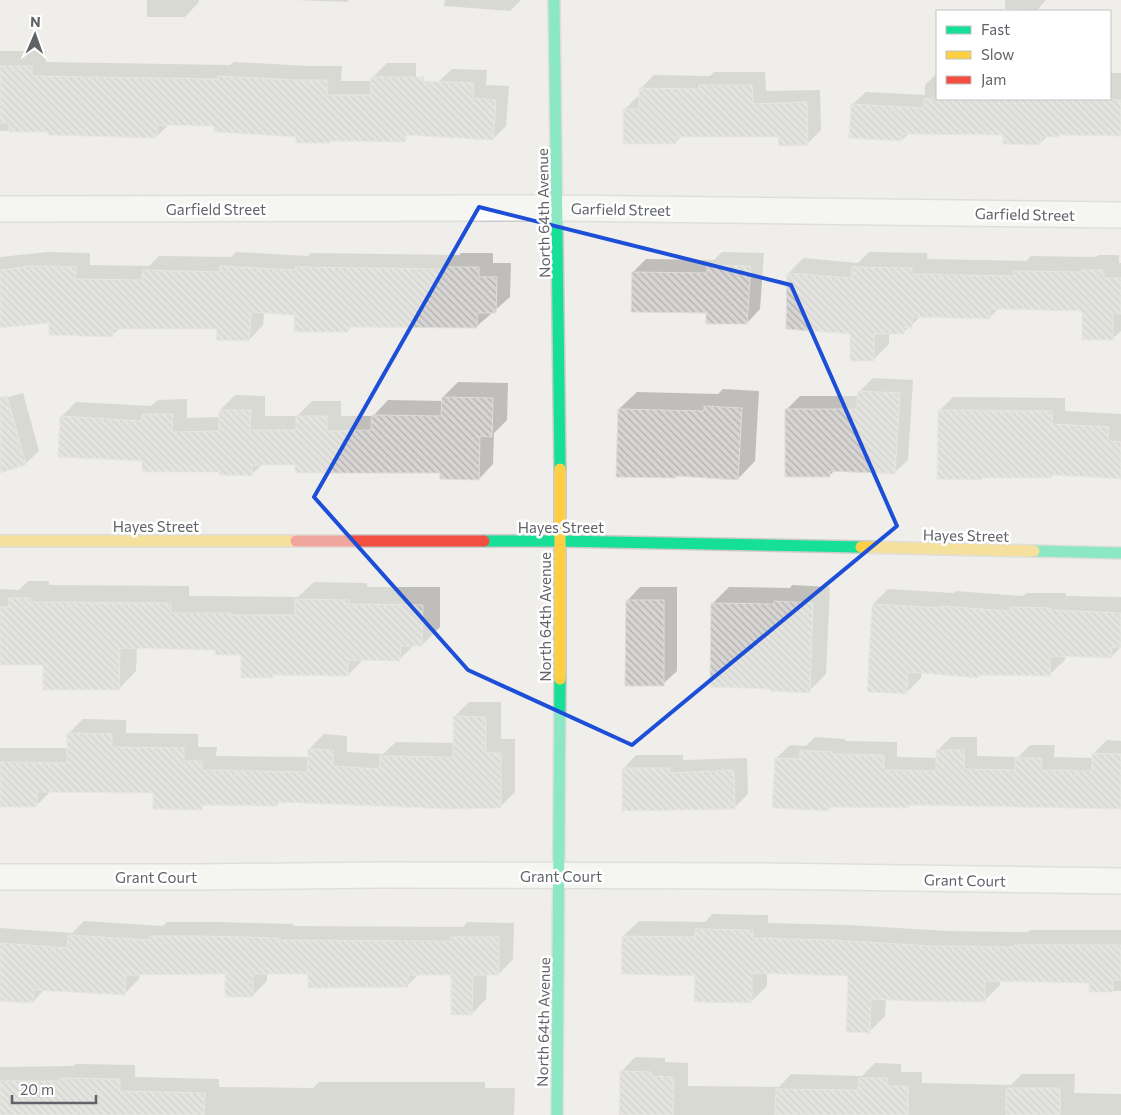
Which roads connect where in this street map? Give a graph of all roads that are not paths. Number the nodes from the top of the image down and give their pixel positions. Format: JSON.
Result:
{"nodes":[{"id":1,"x":554,"y":0,"type":"edge"},
{"id":2,"x":558,"y":208,"type":"junction"},
{"id":3,"x":0,"y":209,"type":"edge"},
{"id":4,"x":1121,"y":215,"type":"edge"},
{"id":5,"x":0,"y":541,"type":"edge"},
{"id":6,"x":560,"y":541,"type":"junction"},
{"id":7,"x":1121,"y":553,"type":"edge"},
{"id":8,"x":560,"y":876,"type":"junction"},
{"id":9,"x":0,"y":877,"type":"edge"},
{"id":10,"x":1121,"y":881,"type":"edge"},
{"id":11,"x":557,"y":1115,"type":"edge"}],
"edges":[{"from":1,"to":2,"type":"street","name":"North 64th Avenue"},
{"from":2,"to":3,"type":"street","name":"Garfield Street"},
{"from":2,"to":4,"type":"street","name":"Garfield Street"},
{"from":2,"to":6,"type":"street","name":"North 64th Avenue"},
{"from":5,"to":6,"type":"street","name":"Hayes Street"},
{"from":6,"to":7,"type":"street","name":"Hayes Street"},
{"from":6,"to":8,"type":"street","name":"North 64th Avenue"},
{"from":8,"to":9,"type":"street","name":"Grant Court"},
{"from":8,"to":10,"type":"street","name":"Grant Court"},
{"from":8,"to":11,"type":"street","name":"North 64th Avenue"}]}
